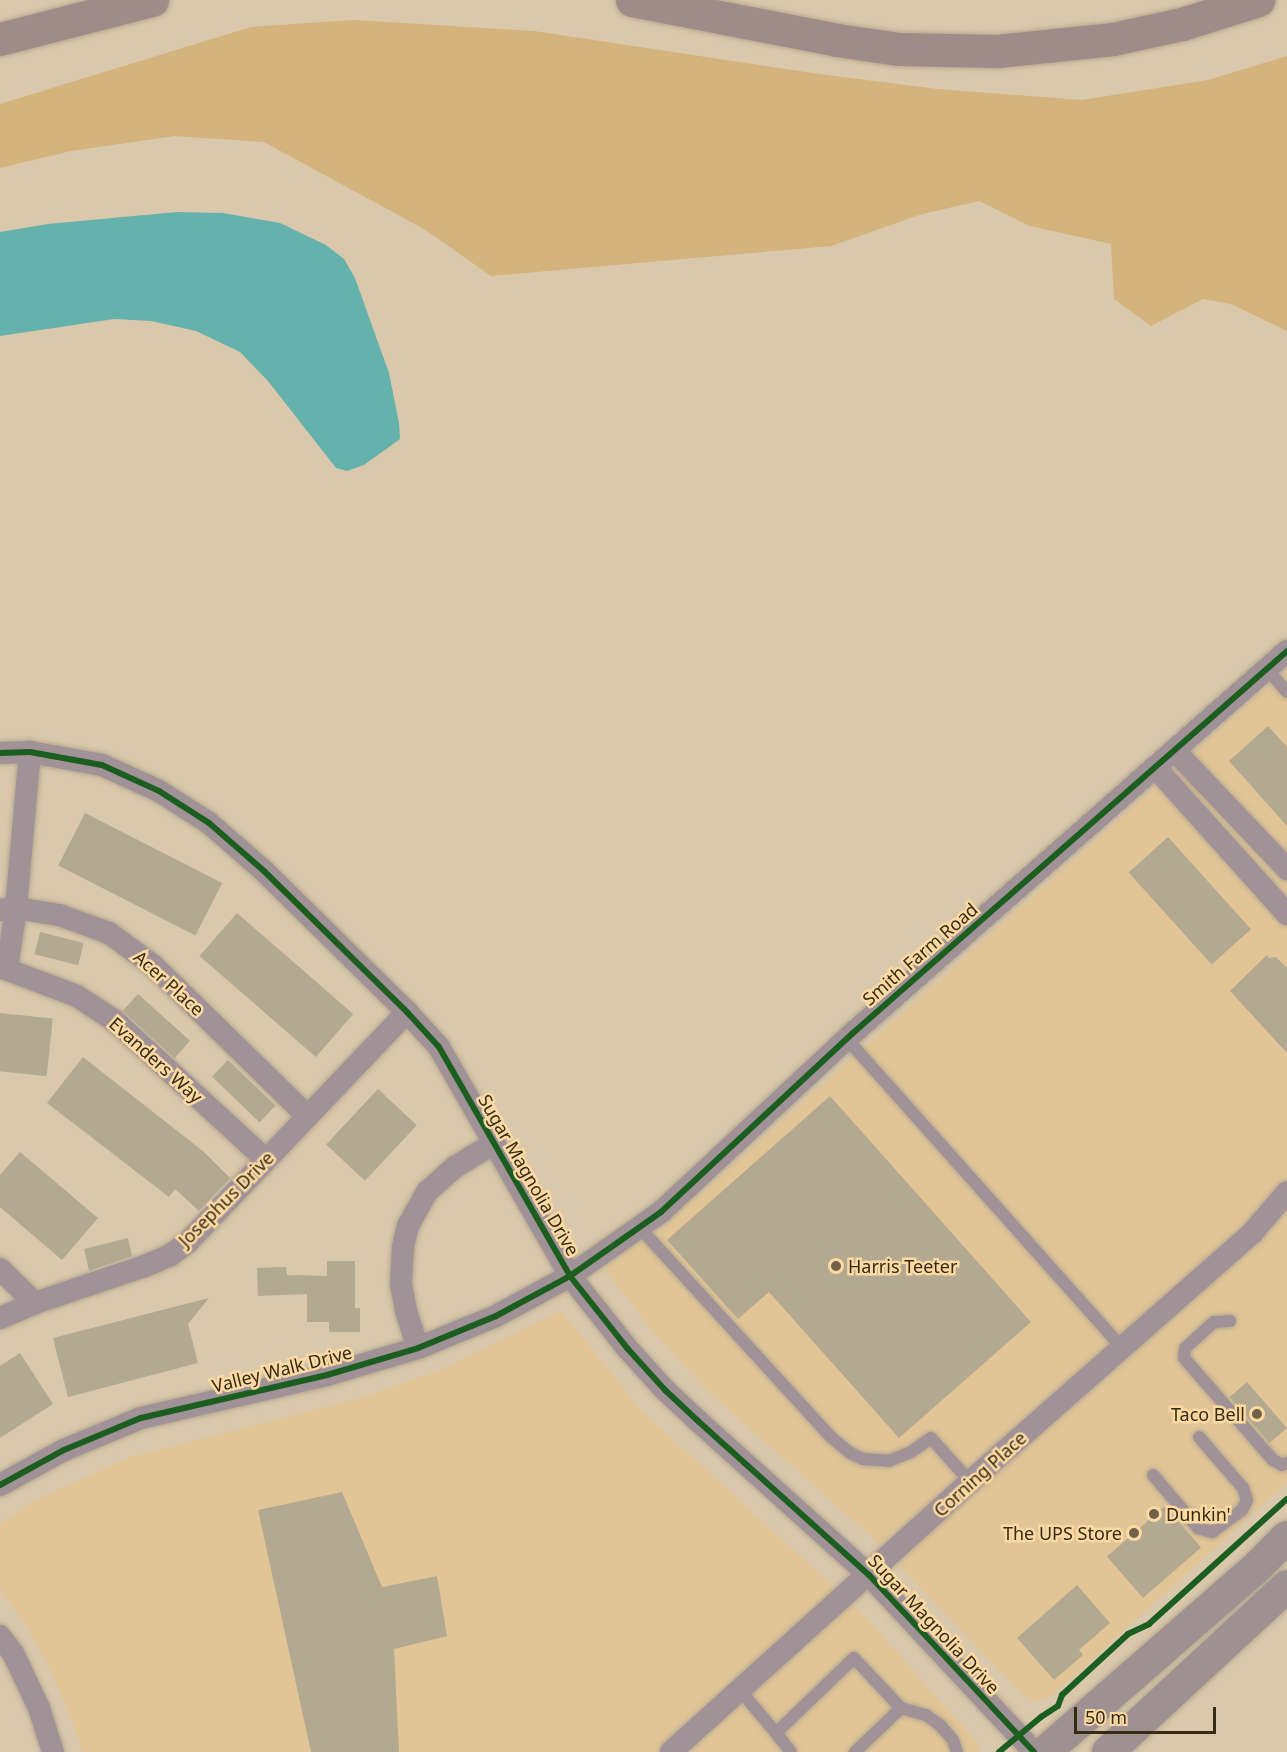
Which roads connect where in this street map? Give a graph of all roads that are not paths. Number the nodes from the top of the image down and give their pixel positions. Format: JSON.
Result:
{"nodes":[{"id":1,"x":152,"y":0,"type":"edge"},
{"id":2,"x":632,"y":0,"type":"edge"},
{"id":3,"x":1258,"y":0,"type":"edge"},
{"id":4,"x":0,"y":39,"type":"edge"},
{"id":5,"x":1287,"y":651,"type":"edge"},
{"id":6,"x":1267,"y":669,"type":"junction"},
{"id":7,"x":1287,"y":692,"type":"edge"},
{"id":8,"x":1174,"y":751,"type":"junction"},
{"id":9,"x":30,"y":752,"type":"junction"},
{"id":10,"x":0,"y":753,"type":"edge"},
{"id":11,"x":1155,"y":767,"type":"junction"},
{"id":12,"x":1287,"y":869,"type":"edge"},
{"id":13,"x":8,"y":909,"type":"edge"},
{"id":14,"x":1287,"y":914,"type":"edge"},
{"id":15,"x":4,"y":968,"type":"edge"},
{"id":16,"x":407,"y":1012,"type":"junction"},
{"id":17,"x":846,"y":1038,"type":"junction"},
{"id":18,"x":307,"y":1116,"type":"junction"},
{"id":19,"x":493,"y":1143,"type":"junction"},
{"id":20,"x":266,"y":1160,"type":"junction"},
{"id":21,"x":1287,"y":1192,"type":"edge"},
{"id":22,"x":640,"y":1228,"type":"junction"},
{"id":23,"x":0,"y":1269,"type":"edge"},
{"id":24,"x":570,"y":1276,"type":"junction"},
{"id":25,"x":35,"y":1303,"type":"junction"},
{"id":26,"x":0,"y":1318,"type":"edge"},
{"id":27,"x":1230,"y":1321,"type":"dead end"},
{"id":28,"x":418,"y":1348,"type":"junction"},
{"id":29,"x":1122,"y":1349,"type":"junction"},
{"id":30,"x":1199,"y":1437,"type":"dead end"},
{"id":31,"x":1287,"y":1463,"type":"edge"},
{"id":32,"x":1153,"y":1475,"type":"dead end"},
{"id":33,"x":970,"y":1482,"type":"junction"},
{"id":34,"x":0,"y":1485,"type":"edge"},
{"id":35,"x":1287,"y":1538,"type":"edge"},
{"id":36,"x":868,"y":1575,"type":"junction"},
{"id":37,"x":1287,"y":1586,"type":"edge"},
{"id":38,"x":0,"y":1636,"type":"edge"},
{"id":39,"x":739,"y":1689,"type":"junction"},
{"id":40,"x":901,"y":1708,"type":"junction"},
{"id":41,"x":776,"y":1733,"type":"junction"},
{"id":42,"x":53,"y":1752,"type":"edge"},
{"id":43,"x":671,"y":1752,"type":"edge"},
{"id":44,"x":791,"y":1752,"type":"edge"},
{"id":45,"x":855,"y":1752,"type":"edge"},
{"id":46,"x":957,"y":1752,"type":"edge"},
{"id":47,"x":1034,"y":1752,"type":"edge"},
{"id":48,"x":1045,"y":1752,"type":"edge"},
{"id":49,"x":1108,"y":1752,"type":"edge"}],
"edges":[{"from":1,"to":4,"type":"highway"},
{"from":2,"to":3,"type":"highway"},
{"from":5,"to":6,"type":"street","name":"Smith Farm Road"},
{"from":6,"to":7,"type":"lane"},
{"from":6,"to":8,"type":"street","name":"Smith Farm Road"},
{"from":8,"to":11,"type":"street","name":"Smith Farm Road"},
{"from":8,"to":12,"type":"street"},
{"from":9,"to":10,"type":"street","name":"Sugar Magnolia Drive"},
{"from":9,"to":13,"type":"street"},
{"from":9,"to":16,"type":"street","name":"Sugar Magnolia Drive"},
{"from":11,"to":14,"type":"street"},
{"from":11,"to":17,"type":"street","name":"Smith Farm Road"},
{"from":13,"to":15,"type":"street"},
{"from":13,"to":18,"type":"street","name":"Acer Place"},
{"from":15,"to":20,"type":"street","name":"Evanders Way"},
{"from":16,"to":18,"type":"street","name":"Josephus Drive"},
{"from":16,"to":19,"type":"street","name":"Sugar Magnolia Drive"},
{"from":17,"to":22,"type":"street","name":"Smith Farm Road"},
{"from":17,"to":29,"type":"lane"},
{"from":18,"to":20,"type":"street","name":"Josephus Drive"},
{"from":19,"to":24,"type":"street","name":"Sugar Magnolia Drive"},
{"from":19,"to":28,"type":"street"},
{"from":20,"to":25,"type":"street","name":"Josephus Drive"},
{"from":21,"to":29,"type":"street","name":"Corning Place"},
{"from":22,"to":24,"type":"street","name":"Smith Farm Road"},
{"from":22,"to":33,"type":"lane"},
{"from":23,"to":25,"type":"street"},
{"from":24,"to":28,"type":"street","name":"Valley Walk Drive"},
{"from":24,"to":36,"type":"street","name":"Sugar Magnolia Drive"},
{"from":25,"to":26,"type":"street","name":"Josephus Drive"},
{"from":27,"to":31,"type":"lane"},
{"from":28,"to":34,"type":"street","name":"Valley Walk Drive"},
{"from":29,"to":33,"type":"street","name":"Corning Place"},
{"from":30,"to":32,"type":"lane"},
{"from":33,"to":36,"type":"street","name":"Corning Place"},
{"from":35,"to":48,"type":"main road"},
{"from":36,"to":39,"type":"street","name":"Corning Place"},
{"from":36,"to":47,"type":"street","name":"Sugar Magnolia Drive"},
{"from":37,"to":49,"type":"main road"},
{"from":38,"to":42,"type":"street"},
{"from":39,"to":41,"type":"lane"},
{"from":39,"to":43,"type":"street","name":"Corning Place"},
{"from":40,"to":41,"type":"lane"},
{"from":40,"to":45,"type":"lane"},
{"from":40,"to":46,"type":"lane"},
{"from":41,"to":44,"type":"lane"}]}
